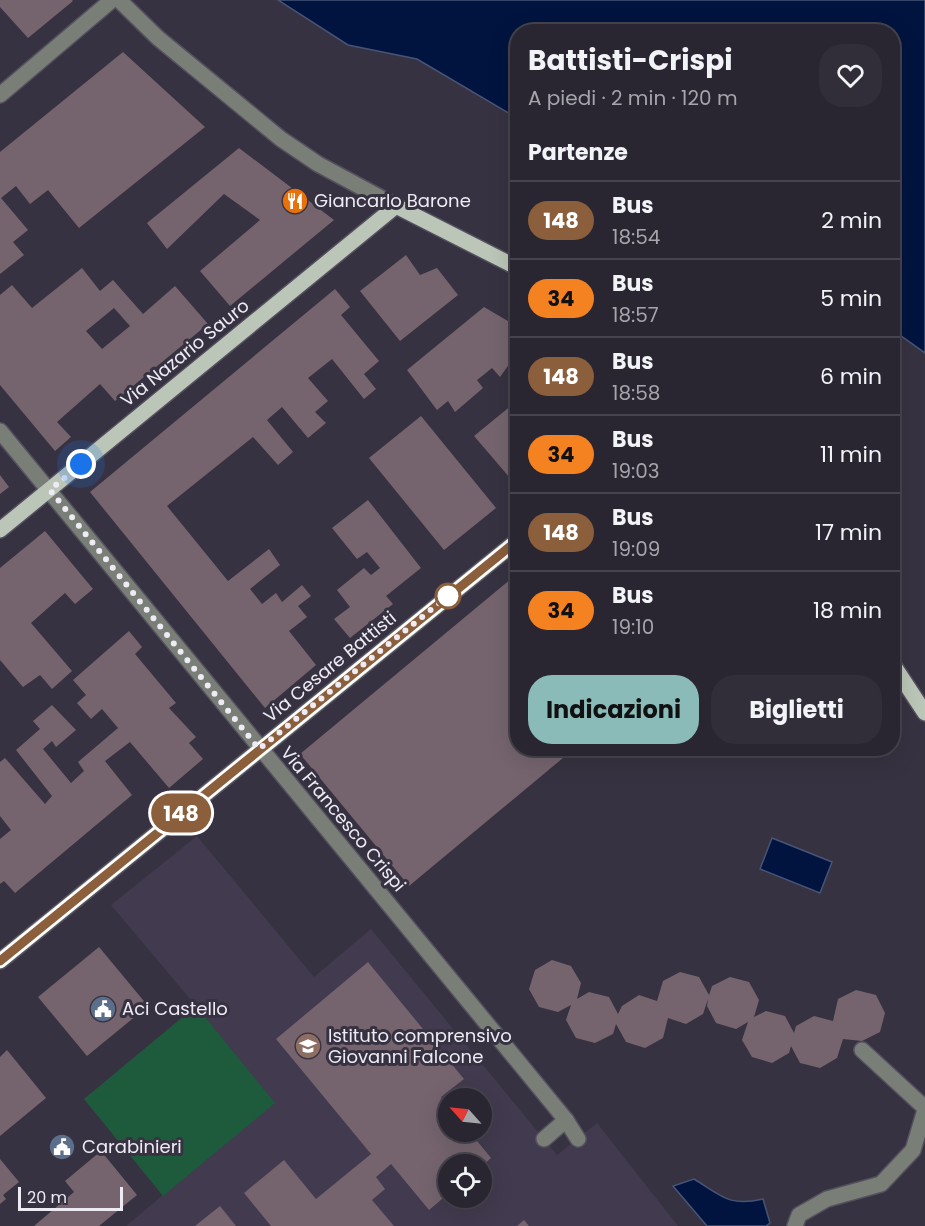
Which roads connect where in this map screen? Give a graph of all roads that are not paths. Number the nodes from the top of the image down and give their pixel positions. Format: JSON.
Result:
{"nodes":[{"id":1,"x":112,"y":0,"type":"edge"},
{"id":2,"x":119,"y":0,"type":"edge"},
{"id":3,"x":0,"y":95,"type":"edge"},
{"id":4,"x":396,"y":206,"type":"junction"},
{"id":5,"x":510,"y":264,"type":"edge"},
{"id":6,"x":0,"y":430,"type":"edge"},
{"id":7,"x":50,"y":490,"type":"junction"},
{"id":8,"x":0,"y":530,"type":"edge"},
{"id":9,"x":510,"y":546,"type":"edge"},
{"id":10,"x":900,"y":675,"type":"edge"},
{"id":11,"x":925,"y":713,"type":"edge"},
{"id":12,"x":259,"y":749,"type":"junction"},
{"id":13,"x":0,"y":961,"type":"edge"},
{"id":14,"x":862,"y":1050,"type":"dead end"},
{"id":15,"x":925,"y":1109,"type":"edge"},
{"id":16,"x":566,"y":1120,"type":"junction"},
{"id":17,"x":544,"y":1139,"type":"dead end"},
{"id":18,"x":578,"y":1139,"type":"dead end"},
{"id":19,"x":795,"y":1226,"type":"edge"}],
"edges":[{"from":1,"to":3,"type":"street"},
{"from":2,"to":4,"type":"street"},
{"from":4,"to":5,"type":"main road"},
{"from":4,"to":7,"type":"main road","name":"Via Nazario Sauro"},
{"from":6,"to":7,"type":"street","name":"Via Francesco Crispi"},
{"from":7,"to":8,"type":"main road","name":"Via Nazario Sauro"},
{"from":7,"to":12,"type":"street","name":"Via Francesco Crispi"},
{"from":9,"to":12,"type":"main road","name":"Via Cesare Battisti"},
{"from":10,"to":11,"type":"main road"},
{"from":12,"to":13,"type":"main road","name":"Via Cesare Battisti"},
{"from":12,"to":16,"type":"street","name":"Via Francesco Crispi"},
{"from":14,"to":15,"type":"street"},
{"from":15,"to":19,"type":"street"},
{"from":16,"to":17,"type":"street"},
{"from":16,"to":18,"type":"street","name":"Via Francesco Crispi"}]}
